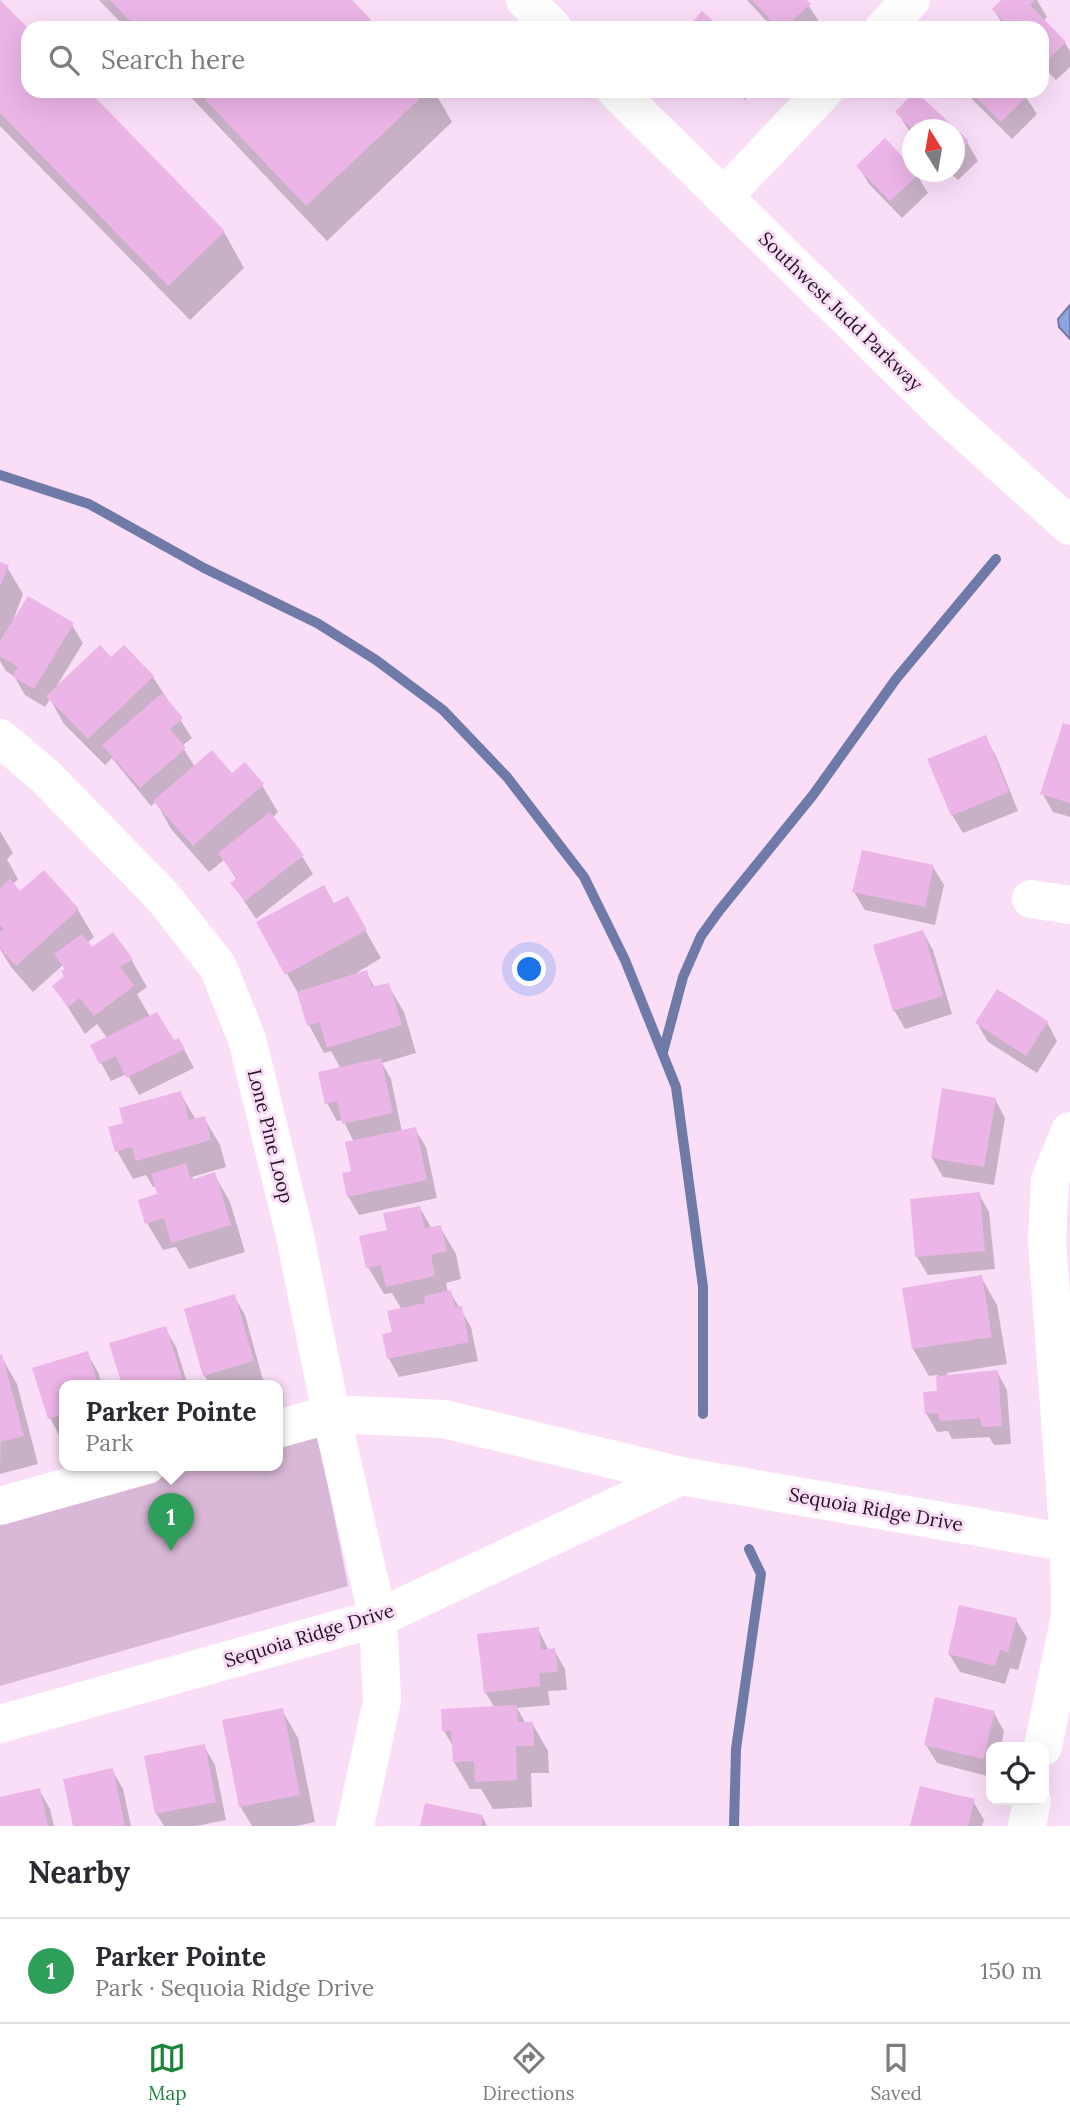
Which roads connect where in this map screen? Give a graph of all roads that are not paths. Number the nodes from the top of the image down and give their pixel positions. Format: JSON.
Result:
{"nodes":[{"id":1,"x":525,"y":0,"type":"edge"},
{"id":2,"x":546,"y":21,"type":"edge"},
{"id":3,"x":623,"y":98,"type":"edge"},
{"id":4,"x":817,"y":98,"type":"edge"},
{"id":5,"x":724,"y":197,"type":"junction"},
{"id":6,"x":1070,"y":526,"type":"edge"},
{"id":7,"x":0,"y":738,"type":"edge"},
{"id":8,"x":1031,"y":899,"type":"dead end"},
{"id":9,"x":1070,"y":905,"type":"edge"},
{"id":10,"x":1070,"y":1131,"type":"edge"},
{"id":11,"x":331,"y":1414,"type":"junction"},
{"id":12,"x":283,"y":1428,"type":"edge"},
{"id":13,"x":125,"y":1471,"type":"edge"},
{"id":14,"x":681,"y":1476,"type":"junction"},
{"id":15,"x":0,"y":1506,"type":"edge"},
{"id":16,"x":1070,"y":1543,"type":"edge"},
{"id":17,"x":378,"y":1618,"type":"junction"},
{"id":18,"x":0,"y":1724,"type":"edge"},
{"id":19,"x":1044,"y":1742,"type":"edge"},
{"id":20,"x":1031,"y":1805,"type":"edge"},
{"id":21,"x":355,"y":1826,"type":"edge"},
{"id":22,"x":1027,"y":1826,"type":"edge"}],
"edges":[{"from":1,"to":2,"type":"main road"},
{"from":3,"to":5,"type":"main road","name":"Southwest Judd Parkway"},
{"from":4,"to":5,"type":"main road"},
{"from":5,"to":6,"type":"main road","name":"Southwest Judd Parkway"},
{"from":7,"to":11,"type":"main road","name":"Lone Pine Loop"},
{"from":8,"to":9,"type":"main road"},
{"from":10,"to":16,"type":"main road"},
{"from":11,"to":12,"type":"main road","name":"Sequoia Ridge Drive"},
{"from":11,"to":14,"type":"main road","name":"Sequoia Ridge Drive"},
{"from":11,"to":17,"type":"main road","name":"Lone Pine Loop"},
{"from":13,"to":15,"type":"main road"},
{"from":14,"to":16,"type":"main road","name":"Sequoia Ridge Drive"},
{"from":14,"to":17,"type":"main road","name":"Sequoia Ridge Drive"},
{"from":16,"to":19,"type":"main road"},
{"from":17,"to":18,"type":"main road","name":"Sequoia Ridge Drive"},
{"from":17,"to":21,"type":"main road","name":"Lone Pine Loop"},
{"from":20,"to":22,"type":"main road"}]}
